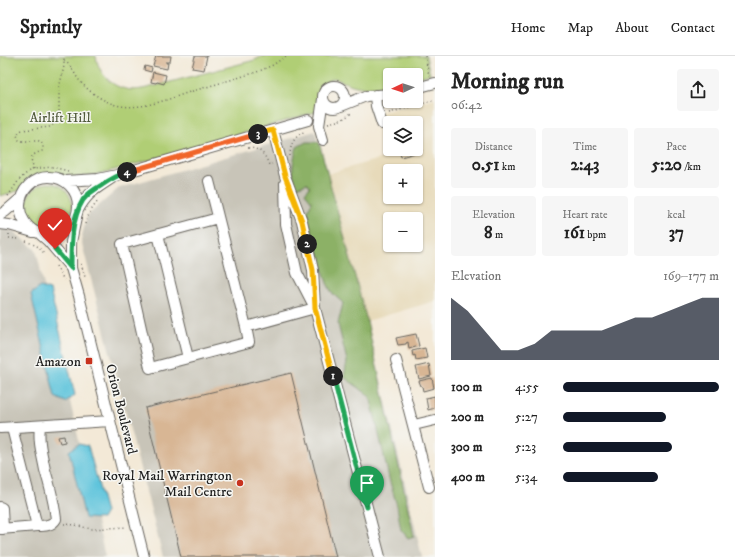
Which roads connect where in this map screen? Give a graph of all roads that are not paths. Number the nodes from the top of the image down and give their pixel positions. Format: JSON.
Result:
{"nodes":[{"id":1,"x":435,"y":83,"type":"edge"},
{"id":2,"x":423,"y":86,"type":"edge"},
{"id":3,"x":341,"y":88,"type":"junction"},
{"id":4,"x":383,"y":95,"type":"edge"},
{"id":5,"x":370,"y":96,"type":"junction"},
{"id":6,"x":323,"y":99,"type":"junction"},
{"id":7,"x":341,"y":106,"type":"junction"},
{"id":8,"x":383,"y":117,"type":"edge"},
{"id":9,"x":309,"y":125,"type":"road end"},
{"id":10,"x":273,"y":130,"type":"junction"},
{"id":11,"x":323,"y":140,"type":"dead end"},
{"id":12,"x":117,"y":175,"type":"junction"},
{"id":13,"x":285,"y":176,"type":"junction"},
{"id":14,"x":65,"y":181,"type":"junction"},
{"id":15,"x":209,"y":181,"type":"dead end"},
{"id":16,"x":20,"y":198,"type":"junction"},
{"id":17,"x":0,"y":214,"type":"edge"},
{"id":18,"x":77,"y":214,"type":"junction"},
{"id":19,"x":218,"y":218,"type":"junction"},
{"id":20,"x":0,"y":224,"type":"edge"},
{"id":21,"x":38,"y":233,"type":"junction"},
{"id":22,"x":158,"y":234,"type":"junction"},
{"id":23,"x":71,"y":268,"type":"junction"},
{"id":24,"x":315,"y":308,"type":"junction"},
{"id":25,"x":246,"y":327,"type":"junction"},
{"id":26,"x":188,"y":358,"type":"junction"},
{"id":27,"x":396,"y":360,"type":"dead end"},
{"id":28,"x":435,"y":420,"type":"edge"},
{"id":29,"x":110,"y":421,"type":"junction"},
{"id":30,"x":414,"y":425,"type":"junction"},
{"id":31,"x":40,"y":426,"type":"junction"},
{"id":32,"x":0,"y":428,"type":"edge"},
{"id":33,"x":12,"y":428,"type":"junction"},
{"id":34,"x":429,"y":486,"type":"dead end"},
{"id":35,"x":0,"y":507,"type":"edge"},
{"id":36,"x":37,"y":526,"type":"junction"},
{"id":37,"x":2,"y":529,"type":"edge"},
{"id":38,"x":144,"y":557,"type":"edge"},
{"id":39,"x":380,"y":557,"type":"edge"}],
"edges":[{"from":1,"to":2,"type":"street"},
{"from":3,"to":5,"type":"street"},
{"from":3,"to":6,"type":"street"},
{"from":3,"to":7,"type":"street"},
{"from":4,"to":5,"type":"street"},
{"from":5,"to":7,"type":"street"},
{"from":5,"to":8,"type":"street"},
{"from":6,"to":7,"type":"street"},
{"from":6,"to":11,"type":"street"},
{"from":9,"to":10,"type":"street","name":"Orion Boulevard"},
{"from":10,"to":12,"type":"street","name":"Orion Boulevard"},
{"from":10,"to":13,"type":"street"},
{"from":12,"to":14,"type":"street","name":"Orion Boulevard"},
{"from":12,"to":18,"type":"street","name":"Orion Boulevard"},
{"from":13,"to":24,"type":"street"},
{"from":13,"to":24,"type":"street"},
{"from":14,"to":16,"type":"street"},
{"from":14,"to":18,"type":"street"},
{"from":15,"to":19,"type":"street"},
{"from":16,"to":17,"type":"street"},
{"from":16,"to":21,"type":"street"},
{"from":18,"to":21,"type":"street"},
{"from":18,"to":23,"type":"street","name":"Orion Boulevard"},
{"from":19,"to":22,"type":"street"},
{"from":19,"to":25,"type":"street"},
{"from":20,"to":21,"type":"street"},
{"from":21,"to":23,"type":"street","name":"Orion Boulevard"},
{"from":22,"to":26,"type":"street"},
{"from":22,"to":26,"type":"street"},
{"from":23,"to":29,"type":"street","name":"Orion Boulevard"},
{"from":24,"to":25,"type":"street"},
{"from":24,"to":39,"type":"street"},
{"from":25,"to":26,"type":"street"},
{"from":27,"to":30,"type":"street"},
{"from":28,"to":30,"type":"street"},
{"from":29,"to":31,"type":"street"},
{"from":29,"to":38,"type":"street","name":"Orion Boulevard"},
{"from":30,"to":34,"type":"street"},
{"from":31,"to":33,"type":"street"},
{"from":31,"to":36,"type":"street"},
{"from":32,"to":33,"type":"street"},
{"from":33,"to":36,"type":"street"},
{"from":35,"to":37,"type":"street"},
{"from":36,"to":37,"type":"street"}]}
